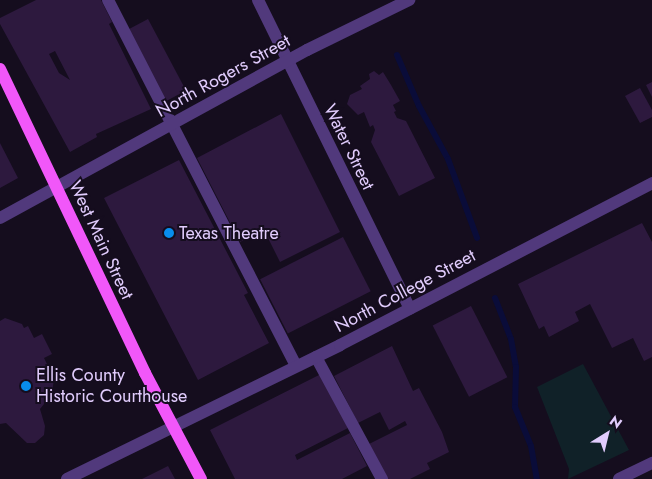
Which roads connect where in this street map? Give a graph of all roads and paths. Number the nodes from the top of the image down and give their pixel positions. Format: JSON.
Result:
{"nodes":[{"id":1,"x":108,"y":0,"type":"edge"},
{"id":2,"x":258,"y":0,"type":"edge"},
{"id":3,"x":409,"y":0,"type":"edge"},
{"id":4,"x":289,"y":60,"type":"junction"},
{"id":5,"x":1,"y":73,"type":"edge"},
{"id":6,"x":172,"y":125,"type":"junction"},
{"id":7,"x":652,"y":184,"type":"edge"},
{"id":8,"x":57,"y":188,"type":"junction"},
{"id":9,"x":0,"y":218,"type":"edge"},
{"id":10,"x":410,"y":309,"type":"junction"},
{"id":11,"x":316,"y":357,"type":"junction"},
{"id":12,"x":296,"y":366,"type":"junction"},
{"id":13,"x":173,"y":426,"type":"junction"},
{"id":14,"x":652,"y":463,"type":"edge"},
{"id":15,"x":67,"y":479,"type":"edge"},
{"id":16,"x":201,"y":479,"type":"edge"},
{"id":17,"x":382,"y":479,"type":"edge"},
{"id":18,"x":619,"y":479,"type":"edge"}],
"edges":[{"from":1,"to":6,"type":"street"},
{"from":2,"to":4,"type":"street","name":"Water Street"},
{"from":3,"to":4,"type":"street","name":"North Rogers Street"},
{"from":4,"to":6,"type":"street","name":"North Rogers Street"},
{"from":4,"to":10,"type":"street","name":"Water Street"},
{"from":5,"to":8,"type":"main road","name":"West Main Street"},
{"from":6,"to":8,"type":"street","name":"North Rogers Street"},
{"from":6,"to":12,"type":"street"},
{"from":7,"to":10,"type":"street","name":"North College Street"},
{"from":8,"to":9,"type":"street","name":"North Rogers Street"},
{"from":8,"to":13,"type":"main road","name":"West Main Street"},
{"from":10,"to":11,"type":"street","name":"North College Street"},
{"from":11,"to":12,"type":"street","name":"North College Street"},
{"from":11,"to":17,"type":"street"},
{"from":12,"to":13,"type":"street","name":"North College Street"},
{"from":13,"to":15,"type":"street","name":"North College Street"},
{"from":13,"to":16,"type":"main road","name":"West Main Street"},
{"from":14,"to":18,"type":"street"}]}
